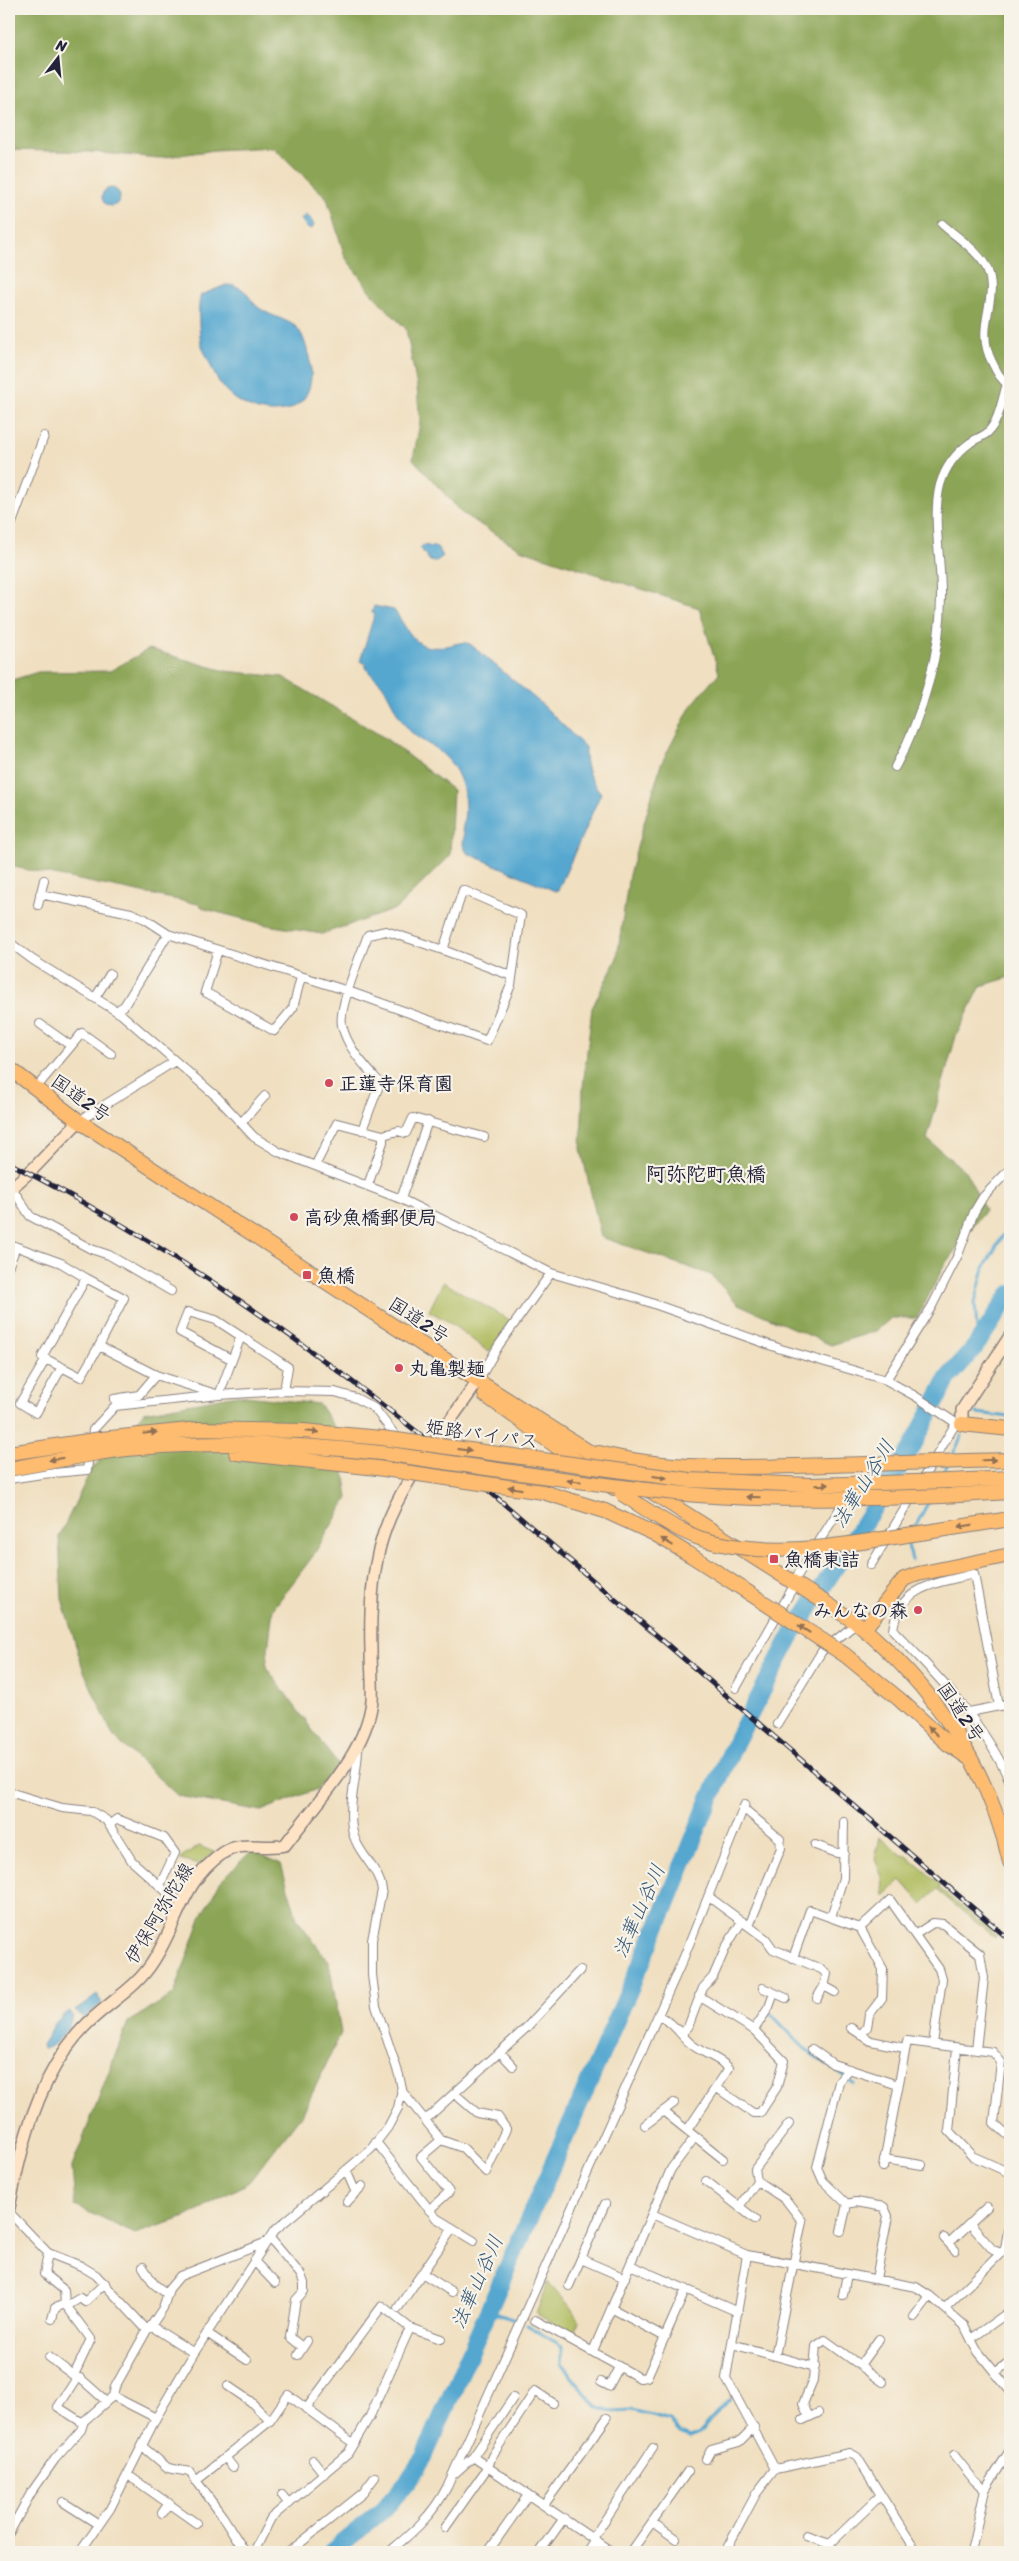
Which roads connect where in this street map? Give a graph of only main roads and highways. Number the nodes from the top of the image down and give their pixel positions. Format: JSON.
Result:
{"nodes":[{"id":1,"x":9,"y":1068,"type":"edge"},
{"id":2,"x":80,"y":1121,"type":"junction"},
{"id":3,"x":10,"y":1189,"type":"edge"},
{"id":4,"x":1010,"y":1336,"type":"edge"},
{"id":5,"x":476,"y":1384,"type":"junction"},
{"id":6,"x":956,"y":1422,"type":"joint"},
{"id":7,"x":1010,"y":1429,"type":"edge"},
{"id":8,"x":102,"y":1445,"type":"junction"},
{"id":9,"x":123,"y":1449,"type":"junction"},
{"id":10,"x":587,"y":1450,"type":"junction"},
{"id":11,"x":9,"y":1453,"type":"edge"},
{"id":12,"x":1010,"y":1460,"type":"edge"},
{"id":13,"x":9,"y":1469,"type":"edge"},
{"id":14,"x":1010,"y":1478,"type":"edge"},
{"id":15,"x":1010,"y":1492,"type":"edge"},
{"id":16,"x":1010,"y":1519,"type":"edge"},
{"id":17,"x":1010,"y":1555,"type":"edge"},
{"id":18,"x":857,"y":1623,"type":"junction"},
{"id":19,"x":972,"y":1760,"type":"junction"},
{"id":20,"x":1010,"y":1862,"type":"edge"},
{"id":21,"x":9,"y":2205,"type":"edge"}],
"edges":[{"from":1,"to":2,"type":"highway","name":"国道2号"},
{"from":2,"to":3,"type":"main road"},
{"from":2,"to":5,"type":"highway","name":"国道2号"},
{"from":4,"to":6,"type":"main road"},
{"from":5,"to":10,"type":"highway","name":"国道2号"},
{"from":16,"to":5,"type":"highway","one_way":true,"bridge":true},
{"from":5,"to":21,"type":"main road","name":"伊保阿弥陀線"},
{"from":6,"to":7,"type":"highway"},
{"from":8,"to":9,"type":"highway","name":"姫路バイパス"},
{"from":8,"to":11,"type":"highway","name":"姫路バイパス","bridge":true},
{"from":8,"to":13,"type":"highway","name":"姫路バイパス","one_way":true,"bridge":true},
{"from":8,"to":14,"type":"highway","name":"姫路バイパス","one_way":true,"bridge":true},
{"from":15,"to":9,"type":"highway","name":"姫路バイパス","one_way":true,"bridge":true},
{"from":19,"to":9,"type":"highway","one_way":true,"bridge":true},
{"from":10,"to":12,"type":"highway","one_way":true,"bridge":true},
{"from":10,"to":18,"type":"highway","name":"国道2号"},
{"from":17,"to":18,"type":"highway"},
{"from":18,"to":19,"type":"highway","name":"国道2号"},
{"from":19,"to":20,"type":"highway","name":"国道2号"}]}
